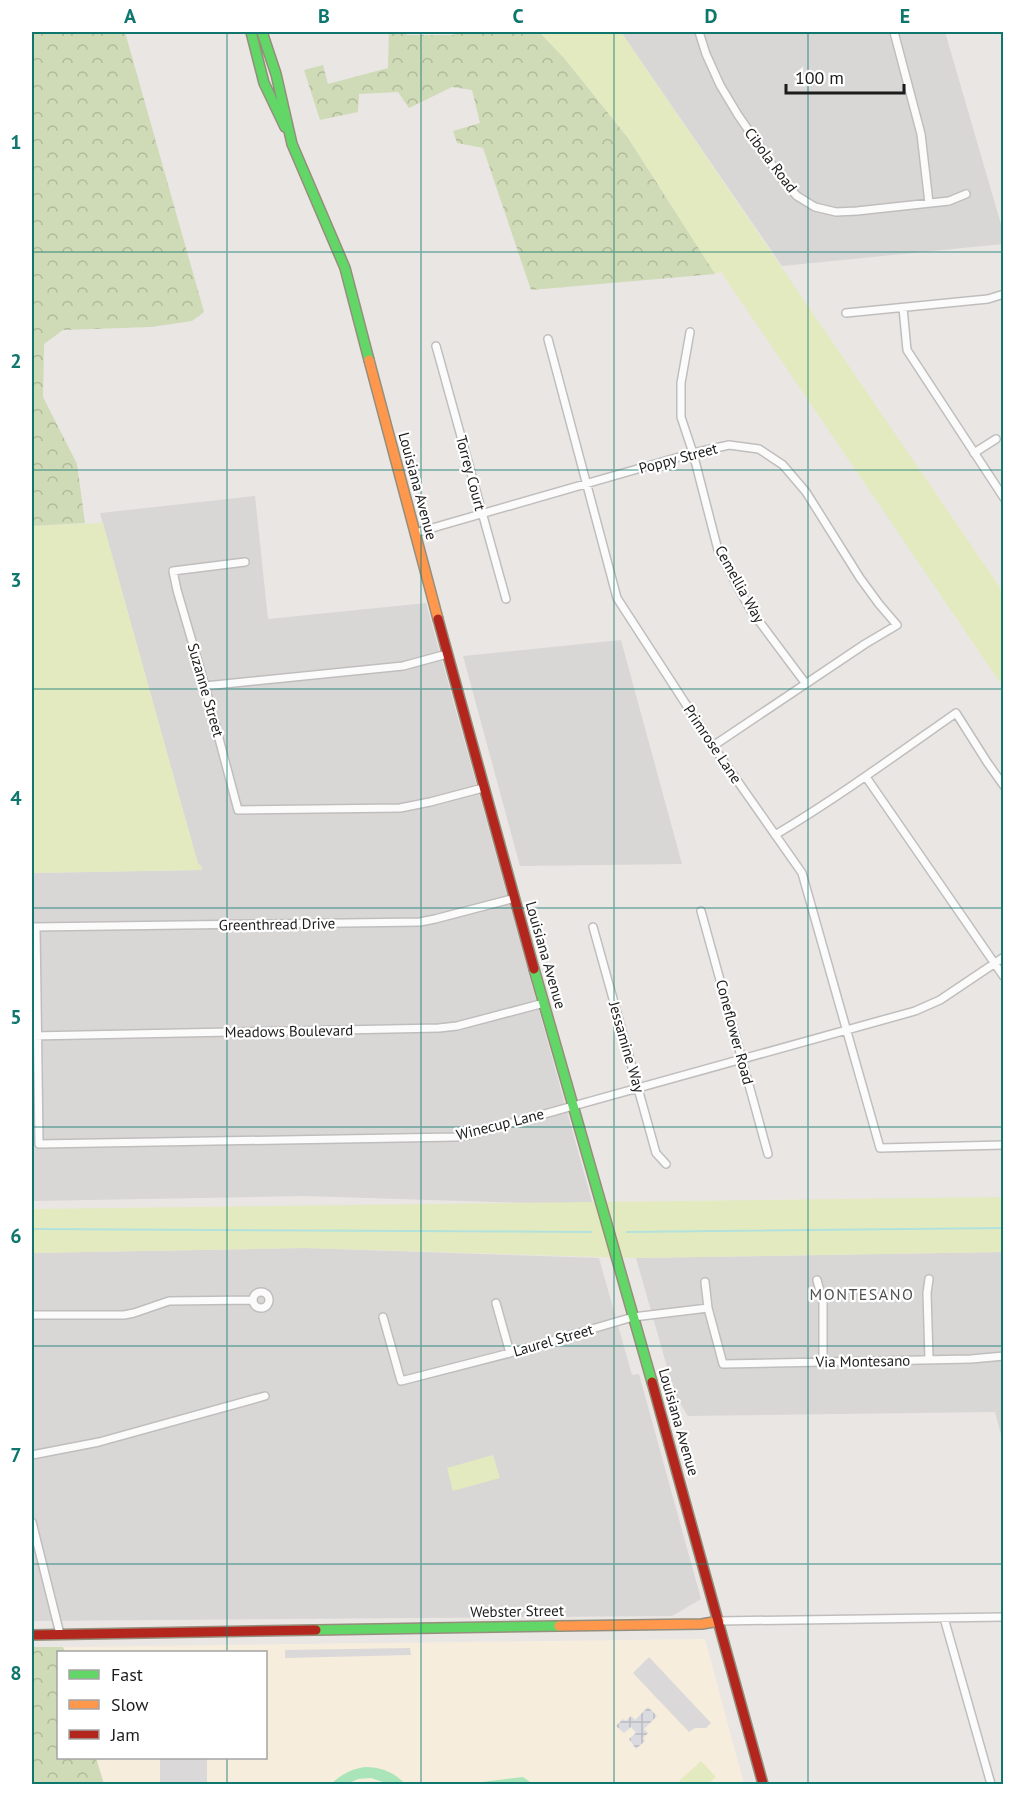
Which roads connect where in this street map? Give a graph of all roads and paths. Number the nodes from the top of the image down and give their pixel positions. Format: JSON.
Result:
{"nodes":[{"id":1,"x":251,"y":32,"type":"edge"},
{"id":2,"x":262,"y":32,"type":"edge"},
{"id":3,"x":699,"y":32,"type":"edge"},
{"id":4,"x":894,"y":32,"type":"edge"},
{"id":5,"x":290,"y":137,"type":"junction"},
{"id":6,"x":966,"y":194,"type":"dead end"},
{"id":7,"x":929,"y":203,"type":"junction"},
{"id":8,"x":1004,"y":294,"type":"edge"},
{"id":9,"x":903,"y":308,"type":"junction"},
{"id":10,"x":846,"y":313,"type":"dead end"},
{"id":11,"x":690,"y":332,"type":"dead end"},
{"id":12,"x":548,"y":339,"type":"dead end"},
{"id":13,"x":436,"y":346,"type":"dead end"},
{"id":14,"x":996,"y":439,"type":"dead end"},
{"id":15,"x":693,"y":453,"type":"junction"},
{"id":16,"x":974,"y":453,"type":"junction"},
{"id":17,"x":585,"y":484,"type":"junction"},
{"id":18,"x":1004,"y":498,"type":"edge"},
{"id":19,"x":483,"y":514,"type":"junction"},
{"id":20,"x":415,"y":533,"type":"junction"},
{"id":21,"x":245,"y":562,"type":"dead end"},
{"id":22,"x":506,"y":599,"type":"dead end"},
{"id":23,"x":447,"y":654,"type":"junction"},
{"id":24,"x":806,"y":684,"type":"junction"},
{"id":25,"x":205,"y":686,"type":"junction"},
{"id":26,"x":713,"y":746,"type":"junction"},
{"id":27,"x":866,"y":777,"type":"junction"},
{"id":28,"x":1004,"y":786,"type":"edge"},
{"id":29,"x":483,"y":788,"type":"junction"},
{"id":30,"x":775,"y":835,"type":"junction"},
{"id":31,"x":515,"y":898,"type":"junction"},
{"id":32,"x":701,"y":911,"type":"dead end"},
{"id":33,"x":34,"y":927,"type":"edge"},
{"id":34,"x":593,"y":927,"type":"dead end"},
{"id":35,"x":1004,"y":957,"type":"edge"},
{"id":36,"x":994,"y":963,"type":"junction"},
{"id":37,"x":1004,"y":977,"type":"edge"},
{"id":38,"x":544,"y":1003,"type":"junction"},
{"id":39,"x":847,"y":1030,"type":"junction"},
{"id":40,"x":35,"y":1036,"type":"edge"},
{"id":41,"x":742,"y":1059,"type":"junction"},
{"id":42,"x":638,"y":1088,"type":"junction"},
{"id":43,"x":572,"y":1106,"type":"junction"},
{"id":44,"x":1004,"y":1146,"type":"edge"},
{"id":45,"x":768,"y":1154,"type":"dead end"},
{"id":46,"x":666,"y":1164,"type":"dead end"},
{"id":47,"x":929,"y":1279,"type":"dead end"},
{"id":48,"x":817,"y":1280,"type":"dead end"},
{"id":49,"x":705,"y":1282,"type":"dead end"},
{"id":50,"x":253,"y":1300,"type":"dead end"},
{"id":51,"x":495,"y":1303,"type":"dead end"},
{"id":52,"x":708,"y":1308,"type":"junction"},
{"id":53,"x":32,"y":1315,"type":"edge"},
{"id":54,"x":383,"y":1317,"type":"dead end"},
{"id":55,"x":633,"y":1317,"type":"junction"},
{"id":56,"x":510,"y":1353,"type":"junction"},
{"id":57,"x":1004,"y":1356,"type":"edge"},
{"id":58,"x":929,"y":1359,"type":"junction"},
{"id":59,"x":823,"y":1361,"type":"junction"},
{"id":60,"x":265,"y":1396,"type":"dead end"},
{"id":61,"x":32,"y":1455,"type":"edge"},
{"id":62,"x":32,"y":1522,"type":"edge"},
{"id":63,"x":1004,"y":1617,"type":"edge"},
{"id":64,"x":944,"y":1618,"type":"junction"},
{"id":65,"x":719,"y":1621,"type":"junction"},
{"id":66,"x":60,"y":1634,"type":"junction"},
{"id":67,"x":32,"y":1635,"type":"edge"},
{"id":68,"x":763,"y":1785,"type":"edge"},
{"id":69,"x":991,"y":1785,"type":"edge"}],
"edges":[{"from":1,"to":5,"type":"street","name":"Louisiana Avenue"},
{"from":2,"to":5,"type":"street","name":"Louisiana Avenue"},
{"from":3,"to":7,"type":"street","name":"Cibola Road"},
{"from":4,"to":7,"type":"street"},
{"from":5,"to":20,"type":"street","name":"Louisiana Avenue"},
{"from":6,"to":7,"type":"street","name":"Cibola Road"},
{"from":8,"to":9,"type":"street"},
{"from":9,"to":10,"type":"street"},
{"from":9,"to":16,"type":"street"},
{"from":11,"to":15,"type":"street","name":"Cemellia Way"},
{"from":12,"to":17,"type":"street","name":"Primrose Lane"},
{"from":13,"to":19,"type":"street","name":"Torrey Court"},
{"from":14,"to":16,"type":"street"},
{"from":15,"to":17,"type":"street","name":"Poppy Street"},
{"from":15,"to":24,"type":"street","name":"Cemellia Way"},
{"from":15,"to":24,"type":"street","name":"Poppy Street"},
{"from":16,"to":18,"type":"street"},
{"from":17,"to":19,"type":"street","name":"Poppy Street"},
{"from":17,"to":26,"type":"street","name":"Primrose Lane"},
{"from":19,"to":20,"type":"street","name":"Poppy Street"},
{"from":19,"to":22,"type":"street","name":"Torrey Court"},
{"from":20,"to":23,"type":"street","name":"Louisiana Avenue"},
{"from":21,"to":25,"type":"street","name":"Suzanne Street"},
{"from":23,"to":25,"type":"street"},
{"from":23,"to":29,"type":"street","name":"Louisiana Avenue"},
{"from":24,"to":26,"type":"street"},
{"from":25,"to":29,"type":"street","name":"Suzanne Street"},
{"from":26,"to":30,"type":"street","name":"Primrose Lane"},
{"from":27,"to":28,"type":"street"},
{"from":27,"to":30,"type":"street"},
{"from":27,"to":36,"type":"street"},
{"from":29,"to":31,"type":"street","name":"Louisiana Avenue"},
{"from":30,"to":39,"type":"street","name":"Primrose Lane"},
{"from":31,"to":33,"type":"street","name":"Greenthread Drive"},
{"from":31,"to":38,"type":"street","name":"Louisiana Avenue"},
{"from":32,"to":41,"type":"street","name":"Coneflower Road"},
{"from":33,"to":40,"type":"street","name":"Greenthread Drive"},
{"from":34,"to":42,"type":"street","name":"Jessamine Way"},
{"from":35,"to":36,"type":"street","name":"Winecup Lane"},
{"from":36,"to":37,"type":"street"},
{"from":36,"to":39,"type":"street","name":"Winecup Lane"},
{"from":38,"to":40,"type":"street","name":"Meadows Boulevard"},
{"from":38,"to":43,"type":"street","name":"Louisiana Avenue"},
{"from":39,"to":41,"type":"street","name":"Winecup Lane"},
{"from":39,"to":44,"type":"street","name":"Primrose Lane"},
{"from":40,"to":43,"type":"street","name":"Winecup Lane"},
{"from":41,"to":42,"type":"street","name":"Winecup Lane"},
{"from":41,"to":45,"type":"street","name":"Coneflower Road"},
{"from":42,"to":43,"type":"street","name":"Winecup Lane"},
{"from":42,"to":46,"type":"street","name":"Jessamine Way"},
{"from":43,"to":55,"type":"street","name":"Louisiana Avenue"},
{"from":47,"to":58,"type":"street"},
{"from":48,"to":59,"type":"street"},
{"from":49,"to":52,"type":"street"},
{"from":50,"to":53,"type":"street"},
{"from":51,"to":56,"type":"street"},
{"from":52,"to":55,"type":"street","name":"Laurel Street"},
{"from":52,"to":59,"type":"street","name":"Via Montesano"},
{"from":54,"to":56,"type":"street","name":"Laurel Street"},
{"from":55,"to":56,"type":"street","name":"Laurel Street"},
{"from":55,"to":65,"type":"street","name":"Louisiana Avenue"},
{"from":57,"to":58,"type":"street","name":"Via Montesano"},
{"from":58,"to":59,"type":"street","name":"Via Montesano"},
{"from":60,"to":61,"type":"street"},
{"from":62,"to":66,"type":"street"},
{"from":63,"to":64,"type":"street","name":"Webster Street"},
{"from":64,"to":65,"type":"street","name":"Webster Street"},
{"from":64,"to":69,"type":"street"},
{"from":65,"to":66,"type":"street","name":"Webster Street"},
{"from":65,"to":68,"type":"street","name":"Louisiana Avenue"},
{"from":66,"to":67,"type":"street","name":"Webster Street"}]}
